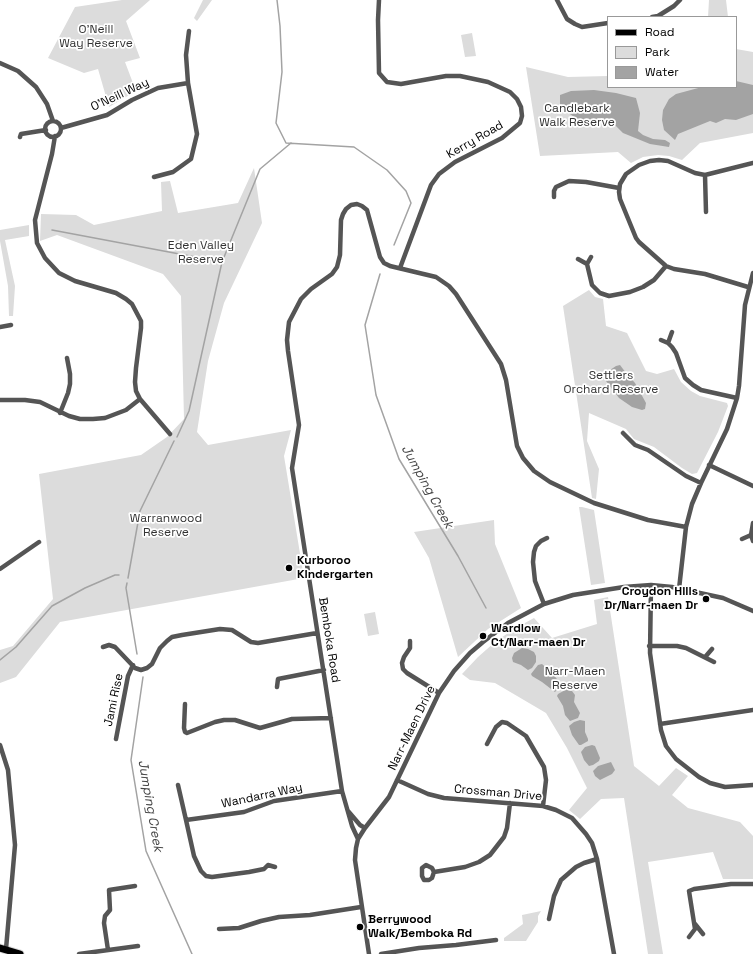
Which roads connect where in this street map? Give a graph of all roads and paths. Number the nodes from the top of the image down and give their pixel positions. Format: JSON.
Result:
{"nodes":[{"id":1,"x":379,"y":0,"type":"edge"},
{"id":2,"x":557,"y":0,"type":"edge"},
{"id":3,"x":680,"y":0,"type":"edge"},
{"id":4,"x":658,"y":16,"type":"edge"},
{"id":5,"x":607,"y":23,"type":"edge"},
{"id":6,"x":189,"y":31,"type":"dead end"},
{"id":7,"x":0,"y":63,"type":"edge"},
{"id":8,"x":188,"y":83,"type":"junction"},
{"id":9,"x":53,"y":121,"type":"junction"},
{"id":10,"x":61,"y":128,"type":"junction"},
{"id":11,"x":46,"y":130,"type":"junction"},
{"id":12,"x":20,"y":135,"type":"dead end"},
{"id":13,"x":55,"y":136,"type":"junction"},
{"id":14,"x":753,"y":163,"type":"edge"},
{"id":15,"x":705,"y":175,"type":"junction"},
{"id":16,"x":154,"y":177,"type":"dead end"},
{"id":17,"x":620,"y":188,"type":"junction"},
{"id":18,"x":554,"y":198,"type":"dead end"},
{"id":19,"x":706,"y":212,"type":"dead end"},
{"id":20,"x":591,"y":257,"type":"dead end"},
{"id":21,"x":578,"y":259,"type":"dead end"},
{"id":22,"x":587,"y":264,"type":"junction"},
{"id":23,"x":666,"y":266,"type":"junction"},
{"id":24,"x":400,"y":268,"type":"junction"},
{"id":25,"x":753,"y":273,"type":"edge"},
{"id":26,"x":748,"y":287,"type":"junction"},
{"id":27,"x":11,"y":325,"type":"dead end"},
{"id":28,"x":0,"y":327,"type":"edge"},
{"id":29,"x":672,"y":332,"type":"dead end"},
{"id":30,"x":661,"y":340,"type":"dead end"},
{"id":31,"x":668,"y":343,"type":"junction"},
{"id":32,"x":66,"y":358,"type":"dead end"},
{"id":33,"x":737,"y":398,"type":"junction"},
{"id":34,"x":140,"y":399,"type":"junction"},
{"id":35,"x":0,"y":400,"type":"edge"},
{"id":36,"x":60,"y":413,"type":"junction"},
{"id":37,"x":622,"y":433,"type":"dead end"},
{"id":38,"x":170,"y":434,"type":"dead end"},
{"id":39,"x":709,"y":465,"type":"junction"},
{"id":40,"x":701,"y":483,"type":"junction"},
{"id":41,"x":753,"y":486,"type":"edge"},
{"id":42,"x":753,"y":523,"type":"edge"},
{"id":43,"x":686,"y":527,"type":"junction"},
{"id":44,"x":751,"y":535,"type":"junction"},
{"id":45,"x":547,"y":538,"type":"dead end"},
{"id":46,"x":742,"y":539,"type":"dead end"},
{"id":47,"x":753,"y":540,"type":"edge"},
{"id":48,"x":39,"y":542,"type":"dead end"},
{"id":49,"x":0,"y":569,"type":"edge"},
{"id":50,"x":651,"y":585,"type":"junction"},
{"id":51,"x":679,"y":589,"type":"junction"},
{"id":52,"x":544,"y":604,"type":"junction"},
{"id":53,"x":753,"y":611,"type":"edge"},
{"id":54,"x":317,"y":633,"type":"junction"},
{"id":55,"x":410,"y":641,"type":"dead end"},
{"id":56,"x":649,"y":646,"type":"junction"},
{"id":57,"x":103,"y":647,"type":"dead end"},
{"id":58,"x":712,"y":649,"type":"dead end"},
{"id":59,"x":706,"y":656,"type":"junction"},
{"id":60,"x":714,"y":662,"type":"dead end"},
{"id":61,"x":133,"y":665,"type":"junction"},
{"id":62,"x":324,"y":670,"type":"junction"},
{"id":63,"x":277,"y":687,"type":"dead end"},
{"id":64,"x":439,"y":693,"type":"junction"},
{"id":65,"x":185,"y":704,"type":"dead end"},
{"id":66,"x":753,"y":710,"type":"edge"},
{"id":67,"x":331,"y":718,"type":"junction"},
{"id":68,"x":660,"y":724,"type":"junction"},
{"id":69,"x":116,"y":739,"type":"dead end"},
{"id":70,"x":487,"y":744,"type":"dead end"},
{"id":71,"x":0,"y":745,"type":"edge"},
{"id":72,"x":398,"y":780,"type":"junction"},
{"id":73,"x":753,"y":784,"type":"edge"},
{"id":74,"x":178,"y":785,"type":"dead end"},
{"id":75,"x":342,"y":791,"type":"junction"},
{"id":76,"x":510,"y":803,"type":"junction"},
{"id":77,"x":543,"y":806,"type":"junction"},
{"id":78,"x":346,"y":810,"type":"junction"},
{"id":79,"x":186,"y":820,"type":"junction"},
{"id":80,"x":365,"y":828,"type":"junction"},
{"id":81,"x":358,"y":839,"type":"junction"},
{"id":82,"x":597,"y":859,"type":"junction"},
{"id":83,"x":275,"y":867,"type":"dead end"},
{"id":84,"x":434,"y":872,"type":"dead end"},
{"id":85,"x":753,"y":884,"type":"edge"},
{"id":86,"x":135,"y":886,"type":"dead end"},
{"id":87,"x":361,"y":907,"type":"junction"},
{"id":88,"x":549,"y":920,"type":"dead end"},
{"id":89,"x":695,"y":924,"type":"junction"},
{"id":90,"x":219,"y":928,"type":"dead end"},
{"id":91,"x":703,"y":934,"type":"dead end"},
{"id":92,"x":690,"y":938,"type":"dead end"},
{"id":93,"x":496,"y":940,"type":"dead end"},
{"id":94,"x":138,"y":946,"type":"dead end"},
{"id":95,"x":3,"y":948,"type":"edge"},
{"id":96,"x":108,"y":950,"type":"junction"},
{"id":97,"x":20,"y":954,"type":"edge"},
{"id":98,"x":79,"y":954,"type":"edge"},
{"id":99,"x":369,"y":954,"type":"edge"},
{"id":100,"x":381,"y":954,"type":"edge"},
{"id":101,"x":614,"y":954,"type":"edge"}],
"edges":[{"from":1,"to":24,"type":"street","name":"Kerry Road"},
{"from":2,"to":5,"type":"street"},
{"from":3,"to":4,"type":"street"},
{"from":6,"to":8,"type":"street"},
{"from":7,"to":9,"type":"street"},
{"from":8,"to":10,"type":"street","name":"O'Neill Way"},
{"from":8,"to":16,"type":"street"},
{"from":9,"to":10,"type":"street"},
{"from":9,"to":11,"type":"street"},
{"from":10,"to":13,"type":"street"},
{"from":11,"to":12,"type":"street"},
{"from":11,"to":13,"type":"street"},
{"from":13,"to":34,"type":"street"},
{"from":14,"to":15,"type":"street"},
{"from":15,"to":17,"type":"street"},
{"from":15,"to":19,"type":"street"},
{"from":17,"to":18,"type":"street"},
{"from":17,"to":23,"type":"street"},
{"from":20,"to":22,"type":"street"},
{"from":21,"to":22,"type":"street"},
{"from":22,"to":23,"type":"street"},
{"from":23,"to":26,"type":"street"},
{"from":24,"to":43,"type":"street"},
{"from":24,"to":54,"type":"street","name":"Bemboka Road"},
{"from":25,"to":26,"type":"street"},
{"from":26,"to":33,"type":"street"},
{"from":27,"to":28,"type":"street"},
{"from":29,"to":31,"type":"street"},
{"from":30,"to":31,"type":"street"},
{"from":31,"to":33,"type":"street"},
{"from":32,"to":36,"type":"street"},
{"from":33,"to":39,"type":"street"},
{"from":34,"to":36,"type":"street"},
{"from":34,"to":38,"type":"street"},
{"from":35,"to":36,"type":"street"},
{"from":37,"to":40,"type":"street"},
{"from":39,"to":40,"type":"street"},
{"from":39,"to":41,"type":"street"},
{"from":40,"to":43,"type":"street"},
{"from":42,"to":44,"type":"street"},
{"from":43,"to":51,"type":"street"},
{"from":44,"to":46,"type":"street"},
{"from":44,"to":47,"type":"street"},
{"from":45,"to":52,"type":"street"},
{"from":48,"to":49,"type":"street"},
{"from":50,"to":51,"type":"street","name":"Narr-Maen Drive"},
{"from":50,"to":52,"type":"street","name":"Narr-Maen Drive"},
{"from":50,"to":56,"type":"street"},
{"from":51,"to":53,"type":"street","name":"Narr-Maen Drive"},
{"from":52,"to":64,"type":"street","name":"Narr-Maen Drive"},
{"from":54,"to":61,"type":"street"},
{"from":54,"to":62,"type":"street","name":"Bemboka Road"},
{"from":55,"to":64,"type":"street"},
{"from":56,"to":59,"type":"street"},
{"from":56,"to":68,"type":"street"},
{"from":57,"to":61,"type":"street"},
{"from":58,"to":59,"type":"street"},
{"from":59,"to":60,"type":"street"},
{"from":61,"to":69,"type":"street","name":"Jami Rise"},
{"from":62,"to":63,"type":"street"},
{"from":62,"to":67,"type":"street","name":"Bemboka Road"},
{"from":64,"to":72,"type":"street","name":"Narr-Maen Drive"},
{"from":65,"to":67,"type":"street"},
{"from":66,"to":68,"type":"street"},
{"from":67,"to":75,"type":"street","name":"Bemboka Road"},
{"from":68,"to":73,"type":"street"},
{"from":70,"to":77,"type":"street"},
{"from":71,"to":95,"type":"street"},
{"from":72,"to":76,"type":"street","name":"Crossman Drive"},
{"from":72,"to":80,"type":"street","name":"Narr-Maen Drive"},
{"from":74,"to":79,"type":"street"},
{"from":75,"to":78,"type":"street","name":"Bemboka Road"},
{"from":75,"to":79,"type":"street","name":"Wandarra Way"},
{"from":76,"to":77,"type":"street","name":"Crossman Drive"},
{"from":76,"to":84,"type":"street"},
{"from":77,"to":82,"type":"street","name":"Crossman Drive"},
{"from":78,"to":80,"type":"street"},
{"from":78,"to":81,"type":"street","name":"Bemboka Road"},
{"from":79,"to":83,"type":"street"},
{"from":80,"to":81,"type":"street"},
{"from":81,"to":87,"type":"street"},
{"from":82,"to":88,"type":"street"},
{"from":82,"to":101,"type":"street","name":"Crossman Drive"},
{"from":85,"to":89,"type":"street"},
{"from":86,"to":96,"type":"street"},
{"from":87,"to":90,"type":"street"},
{"from":87,"to":99,"type":"street"},
{"from":89,"to":91,"type":"street"},
{"from":89,"to":92,"type":"street"},
{"from":93,"to":100,"type":"street"},
{"from":94,"to":96,"type":"street"},
{"from":95,"to":97,"type":"main road"},
{"from":96,"to":98,"type":"street"}]}
